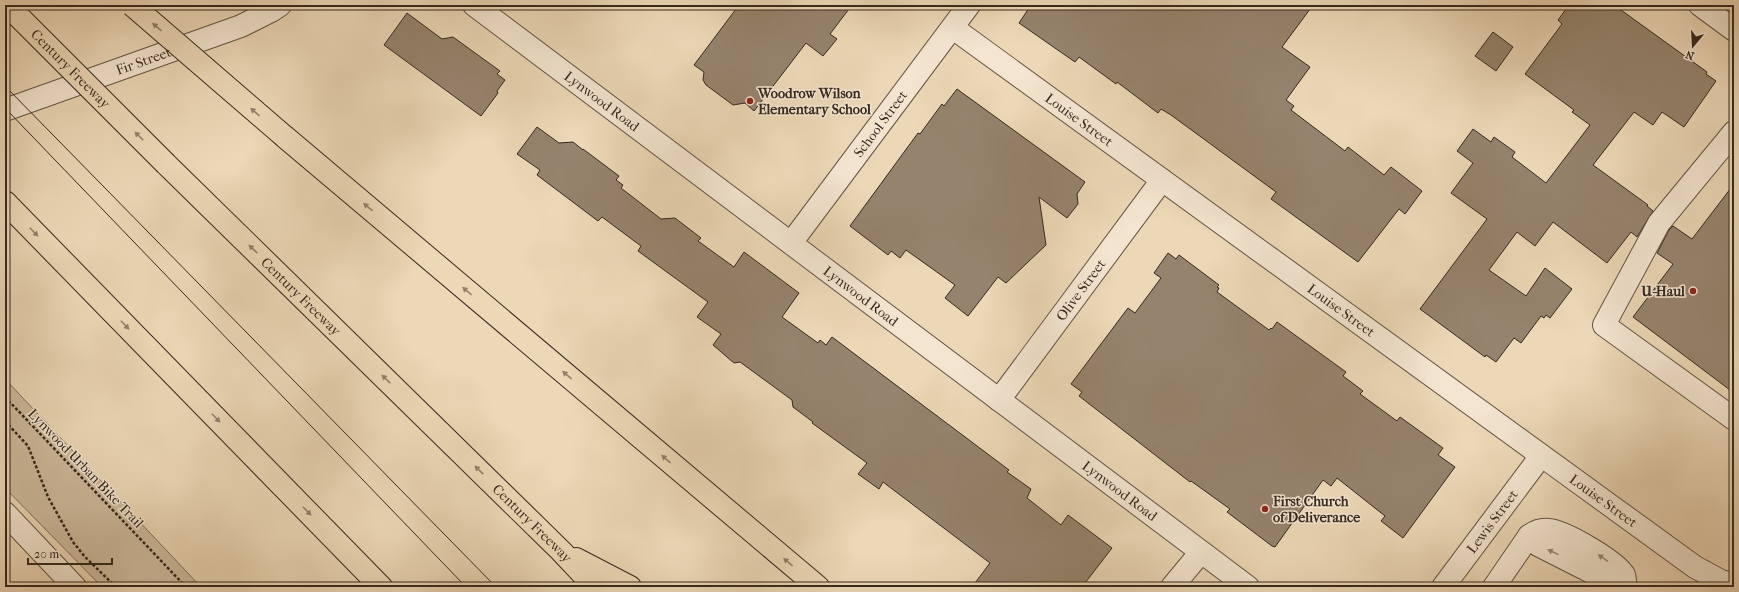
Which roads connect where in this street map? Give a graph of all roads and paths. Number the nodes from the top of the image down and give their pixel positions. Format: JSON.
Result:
{"nodes":[{"id":1,"x":7,"y":5,"type":"edge"},
{"id":2,"x":132,"y":5,"type":"edge"},
{"id":3,"x":280,"y":5,"type":"edge"},
{"id":4,"x":474,"y":5,"type":"edge"},
{"id":5,"x":969,"y":5,"type":"edge"},
{"id":6,"x":1700,"y":5,"type":"edge"},
{"id":7,"x":953,"y":28,"type":"junction"},
{"id":8,"x":1734,"y":30,"type":"edge"},
{"id":9,"x":5,"y":110,"type":"edge"},
{"id":10,"x":1734,"y":132,"type":"edge"},
{"id":11,"x":1162,"y":180,"type":"junction"},
{"id":12,"x":6,"y":203,"type":"edge"},
{"id":13,"x":791,"y":243,"type":"junction"},
{"id":14,"x":5,"y":397,"type":"edge"},
{"id":15,"x":999,"y":400,"type":"junction"},
{"id":16,"x":1734,"y":420,"type":"edge"},
{"id":17,"x":5,"y":422,"type":"edge"},
{"id":18,"x":1541,"y":456,"type":"junction"},
{"id":19,"x":5,"y":513,"type":"edge"},
{"id":20,"x":324,"y":529,"type":"junction"},
{"id":21,"x":561,"y":551,"type":"junction"},
{"id":22,"x":1201,"y":552,"type":"junction"},
{"id":23,"x":1704,"y":581,"type":"edge"},
{"id":24,"x":1734,"y":585,"type":"edge"},
{"id":25,"x":1626,"y":586,"type":"edge"},
{"id":26,"x":75,"y":587,"type":"edge"},
{"id":27,"x":116,"y":587,"type":"edge"},
{"id":28,"x":186,"y":587,"type":"edge"},
{"id":29,"x":369,"y":587,"type":"edge"},
{"id":30,"x":381,"y":587,"type":"edge"},
{"id":31,"x":595,"y":587,"type":"edge"},
{"id":32,"x":630,"y":587,"type":"edge"},
{"id":33,"x":818,"y":587,"type":"edge"},
{"id":34,"x":1172,"y":587,"type":"edge"},
{"id":35,"x":1248,"y":587,"type":"edge"},
{"id":36,"x":1443,"y":587,"type":"edge"},
{"id":37,"x":1494,"y":587,"type":"edge"}],
"edges":[{"from":21,"to":1,"type":"highway","name":"Century Freeway","one_way":true,"bridge":true},
{"from":33,"to":2,"type":"highway","one_way":true,"bridge":true},
{"from":3,"to":9,"type":"street","name":"Fir Street"},
{"from":4,"to":13,"type":"street","name":"Lynwood Road"},
{"from":5,"to":7,"type":"street","name":"School Street"},
{"from":6,"to":8,"type":"street"},
{"from":7,"to":11,"type":"street","name":"Louise Street"},
{"from":7,"to":13,"type":"street","name":"School Street"},
{"from":10,"to":16,"type":"street"},
{"from":11,"to":15,"type":"street","name":"Olive Street"},
{"from":11,"to":18,"type":"street","name":"Louise Street"},
{"from":12,"to":20,"type":"highway","one_way":true},
{"from":13,"to":15,"type":"street","name":"Lynwood Road"},
{"from":14,"to":28,"type":"path","name":"Lynwood Urban Bike Trail"},
{"from":15,"to":22,"type":"street","name":"Lynwood Road"},
{"from":17,"to":27,"type":"path"},
{"from":18,"to":23,"type":"street","name":"Louise Street"},
{"from":18,"to":36,"type":"street","name":"Lewis Street"},
{"from":19,"to":26,"type":"street"},
{"from":20,"to":29,"type":"highway"},
{"from":20,"to":30,"type":"highway"},
{"from":21,"to":31,"type":"highway","name":"Century Freeway"},
{"from":21,"to":32,"type":"highway"},
{"from":22,"to":34,"type":"street"},
{"from":22,"to":35,"type":"street","name":"Lynwood Road"},
{"from":23,"to":24,"type":"street","name":"Louise Street"},
{"from":25,"to":37,"type":"street","one_way":true}]}
